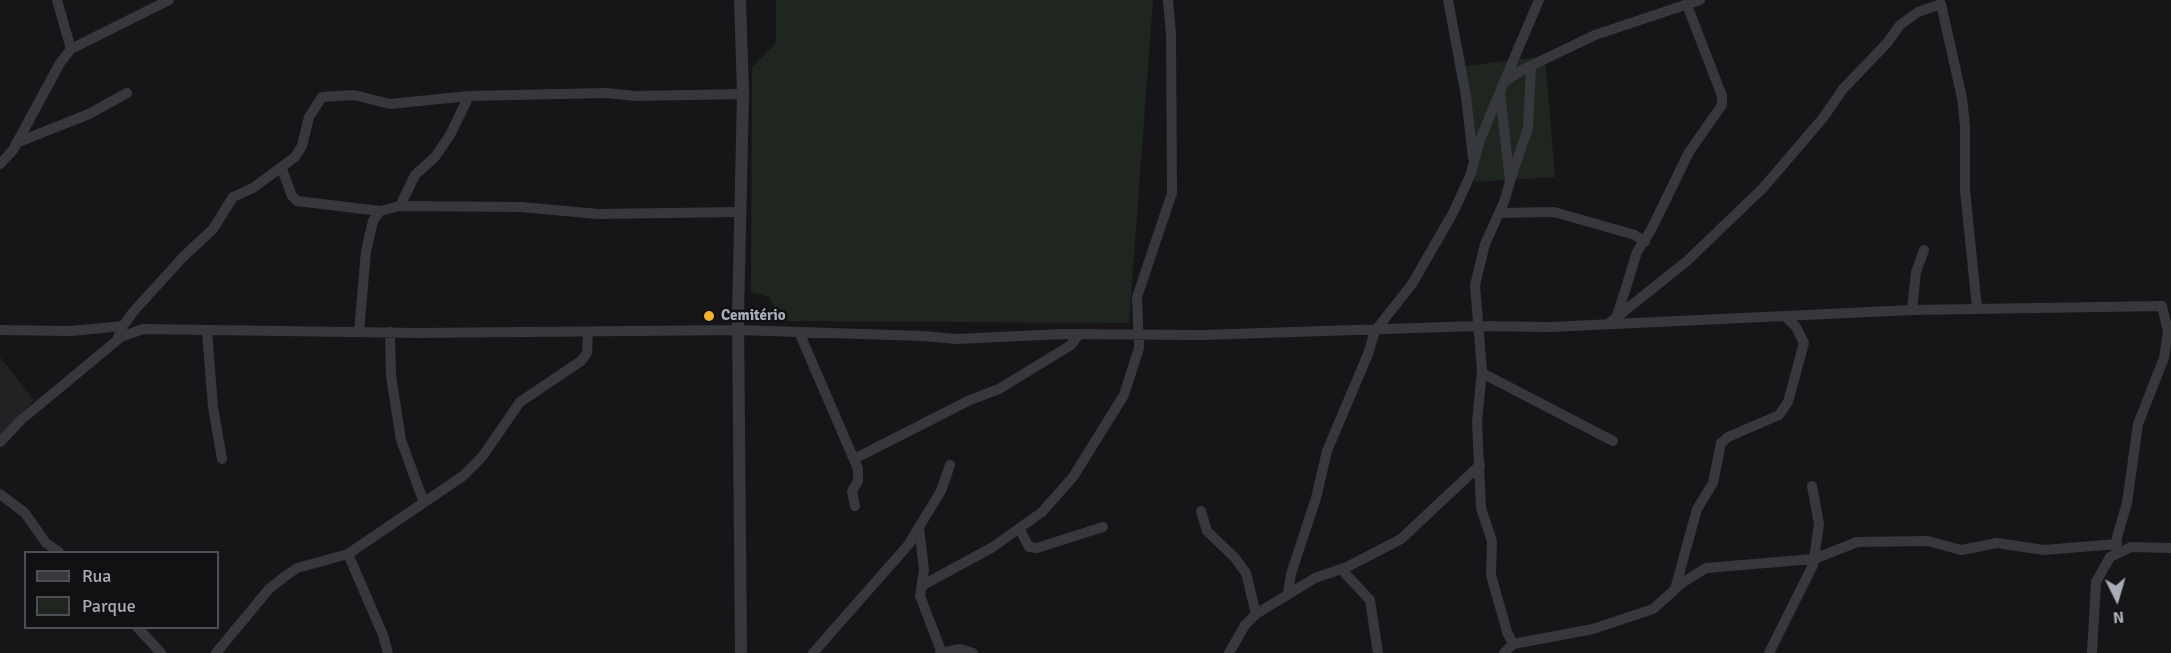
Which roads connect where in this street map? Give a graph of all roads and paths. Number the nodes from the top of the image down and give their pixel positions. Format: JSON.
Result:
{"nodes":[{"id":1,"x":57,"y":0,"type":"edge"},
{"id":2,"x":740,"y":0,"type":"edge"},
{"id":3,"x":1168,"y":0,"type":"edge"},
{"id":4,"x":1448,"y":0,"type":"edge"},
{"id":5,"x":1539,"y":0,"type":"edge"},
{"id":6,"x":1700,"y":0,"type":"edge"},
{"id":7,"x":165,"y":1,"type":"edge"},
{"id":8,"x":1687,"y":5,"type":"junction"},
{"id":9,"x":71,"y":49,"type":"junction"},
{"id":10,"x":1531,"y":66,"type":"junction"},
{"id":11,"x":1502,"y":87,"type":"junction"},
{"id":12,"x":127,"y":93,"type":"dead end"},
{"id":13,"x":743,"y":94,"type":"junction"},
{"id":14,"x":469,"y":96,"type":"junction"},
{"id":15,"x":16,"y":143,"type":"junction"},
{"id":16,"x":1473,"y":161,"type":"junction"},
{"id":17,"x":0,"y":164,"type":"edge"},
{"id":18,"x":282,"y":168,"type":"junction"},
{"id":19,"x":1510,"y":182,"type":"junction"},
{"id":20,"x":400,"y":206,"type":"junction"},
{"id":21,"x":380,"y":211,"type":"junction"},
{"id":22,"x":740,"y":212,"type":"junction"},
{"id":23,"x":1500,"y":213,"type":"junction"},
{"id":24,"x":1645,"y":242,"type":"junction"},
{"id":25,"x":1924,"y":250,"type":"dead end"},
{"id":26,"x":2166,"y":305,"type":"edge"},
{"id":27,"x":1977,"y":308,"type":"junction"},
{"id":28,"x":1912,"y":310,"type":"junction"},
{"id":29,"x":1617,"y":316,"type":"junction"},
{"id":30,"x":1785,"y":316,"type":"junction"},
{"id":31,"x":1800,"y":316,"type":"junction"},
{"id":32,"x":1608,"y":324,"type":"junction"},
{"id":33,"x":123,"y":326,"type":"junction"},
{"id":34,"x":1477,"y":326,"type":"junction"},
{"id":35,"x":1796,"y":327,"type":"junction"},
{"id":36,"x":0,"y":330,"type":"edge"},
{"id":37,"x":738,"y":330,"type":"junction"},
{"id":38,"x":207,"y":331,"type":"junction"},
{"id":39,"x":1374,"y":331,"type":"junction"},
{"id":40,"x":359,"y":332,"type":"junction"},
{"id":41,"x":390,"y":332,"type":"junction"},
{"id":42,"x":588,"y":332,"type":"junction"},
{"id":43,"x":799,"y":332,"type":"junction"},
{"id":44,"x":1079,"y":334,"type":"junction"},
{"id":45,"x":1139,"y":336,"type":"junction"},
{"id":46,"x":117,"y":340,"type":"junction"},
{"id":47,"x":1482,"y":373,"type":"junction"},
{"id":48,"x":1613,"y":441,"type":"dead end"},
{"id":49,"x":0,"y":442,"type":"edge"},
{"id":50,"x":222,"y":459,"type":"dead end"},
{"id":51,"x":854,"y":459,"type":"junction"},
{"id":52,"x":950,"y":465,"type":"dead end"},
{"id":53,"x":1480,"y":465,"type":"junction"},
{"id":54,"x":1812,"y":486,"type":"dead end"},
{"id":55,"x":0,"y":494,"type":"edge"},
{"id":56,"x":423,"y":500,"type":"junction"},
{"id":57,"x":855,"y":506,"type":"dead end"},
{"id":58,"x":1201,"y":511,"type":"dead end"},
{"id":59,"x":1103,"y":526,"type":"dead end"},
{"id":60,"x":919,"y":527,"type":"junction"},
{"id":61,"x":1020,"y":530,"type":"junction"},
{"id":62,"x":2117,"y":548,"type":"junction"},
{"id":63,"x":2171,"y":548,"type":"edge"},
{"id":64,"x":58,"y":551,"type":"edge"},
{"id":65,"x":348,"y":554,"type":"junction"},
{"id":66,"x":1814,"y":559,"type":"junction"},
{"id":67,"x":1341,"y":569,"type":"junction"},
{"id":68,"x":923,"y":585,"type":"junction"},
{"id":69,"x":1675,"y":590,"type":"junction"},
{"id":70,"x":1288,"y":593,"type":"junction"},
{"id":71,"x":1256,"y":614,"type":"junction"},
{"id":72,"x":140,"y":629,"type":"edge"},
{"id":73,"x":1513,"y":644,"type":"junction"},
{"id":74,"x":941,"y":652,"type":"edge"},
{"id":75,"x":161,"y":653,"type":"edge"},
{"id":76,"x":216,"y":653,"type":"edge"},
{"id":77,"x":388,"y":653,"type":"edge"},
{"id":78,"x":741,"y":653,"type":"edge"},
{"id":79,"x":813,"y":653,"type":"edge"},
{"id":80,"x":973,"y":653,"type":"edge"},
{"id":81,"x":1229,"y":653,"type":"edge"},
{"id":82,"x":1378,"y":653,"type":"edge"},
{"id":83,"x":1504,"y":653,"type":"edge"},
{"id":84,"x":1769,"y":653,"type":"edge"},
{"id":85,"x":2092,"y":653,"type":"edge"}],
"edges":[{"from":1,"to":9,"type":"street"},
{"from":2,"to":13,"type":"street"},
{"from":3,"to":45,"type":"street"},
{"from":4,"to":16,"type":"street"},
{"from":5,"to":11,"type":"street"},
{"from":6,"to":8,"type":"street"},
{"from":7,"to":9,"type":"street"},
{"from":8,"to":10,"type":"street"},
{"from":8,"to":24,"type":"street"},
{"from":9,"to":15,"type":"street"},
{"from":10,"to":11,"type":"street"},
{"from":10,"to":19,"type":"street"},
{"from":11,"to":16,"type":"street"},
{"from":11,"to":19,"type":"street"},
{"from":12,"to":15,"type":"street"},
{"from":13,"to":14,"type":"street"},
{"from":13,"to":22,"type":"street"},
{"from":14,"to":18,"type":"street"},
{"from":14,"to":20,"type":"street"},
{"from":15,"to":17,"type":"street"},
{"from":16,"to":39,"type":"street"},
{"from":18,"to":21,"type":"street"},
{"from":18,"to":33,"type":"street"},
{"from":19,"to":23,"type":"street"},
{"from":20,"to":21,"type":"street"},
{"from":20,"to":22,"type":"street"},
{"from":21,"to":40,"type":"street"},
{"from":22,"to":37,"type":"street"},
{"from":23,"to":24,"type":"street"},
{"from":23,"to":34,"type":"street"},
{"from":24,"to":29,"type":"street"},
{"from":25,"to":28,"type":"street"},
{"from":26,"to":27,"type":"street"},
{"from":26,"to":62,"type":"street"},
{"from":27,"to":28,"type":"street"},
{"from":27,"to":29,"type":"street"},
{"from":28,"to":31,"type":"street"},
{"from":29,"to":32,"type":"street"},
{"from":30,"to":31,"type":"street"},
{"from":30,"to":32,"type":"street"},
{"from":30,"to":35,"type":"street"},
{"from":31,"to":35,"type":"street"},
{"from":32,"to":34,"type":"street"},
{"from":33,"to":36,"type":"street"},
{"from":33,"to":46,"type":"street"},
{"from":34,"to":39,"type":"street"},
{"from":34,"to":47,"type":"street"},
{"from":35,"to":69,"type":"street"},
{"from":37,"to":42,"type":"street"},
{"from":37,"to":43,"type":"street"},
{"from":37,"to":78,"type":"street"},
{"from":38,"to":40,"type":"street"},
{"from":38,"to":46,"type":"street"},
{"from":38,"to":50,"type":"street"},
{"from":39,"to":45,"type":"street"},
{"from":39,"to":70,"type":"street"},
{"from":40,"to":41,"type":"street"},
{"from":41,"to":42,"type":"street"},
{"from":41,"to":56,"type":"street"},
{"from":42,"to":56,"type":"street"},
{"from":43,"to":44,"type":"street"},
{"from":43,"to":51,"type":"street"},
{"from":44,"to":45,"type":"street"},
{"from":44,"to":51,"type":"street"},
{"from":45,"to":61,"type":"street"},
{"from":46,"to":49,"type":"street"},
{"from":47,"to":48,"type":"street"},
{"from":47,"to":53,"type":"street"},
{"from":51,"to":57,"type":"street"},
{"from":52,"to":60,"type":"street"},
{"from":53,"to":67,"type":"street"},
{"from":53,"to":73,"type":"street"},
{"from":54,"to":66,"type":"street"},
{"from":55,"to":64,"type":"street"},
{"from":56,"to":65,"type":"street"},
{"from":58,"to":71,"type":"street"},
{"from":59,"to":61,"type":"street"},
{"from":60,"to":68,"type":"street"},
{"from":60,"to":79,"type":"street"},
{"from":61,"to":68,"type":"street"},
{"from":62,"to":63,"type":"street"},
{"from":62,"to":66,"type":"street"},
{"from":62,"to":85,"type":"street"},
{"from":65,"to":76,"type":"street"},
{"from":65,"to":77,"type":"street"},
{"from":66,"to":69,"type":"street"},
{"from":66,"to":84,"type":"street"},
{"from":67,"to":70,"type":"street"},
{"from":67,"to":82,"type":"street"},
{"from":68,"to":74,"type":"street"},
{"from":69,"to":73,"type":"street"},
{"from":70,"to":71,"type":"street"},
{"from":71,"to":81,"type":"street"},
{"from":72,"to":75,"type":"street"},
{"from":73,"to":83,"type":"street"},
{"from":74,"to":80,"type":"street"}]}
